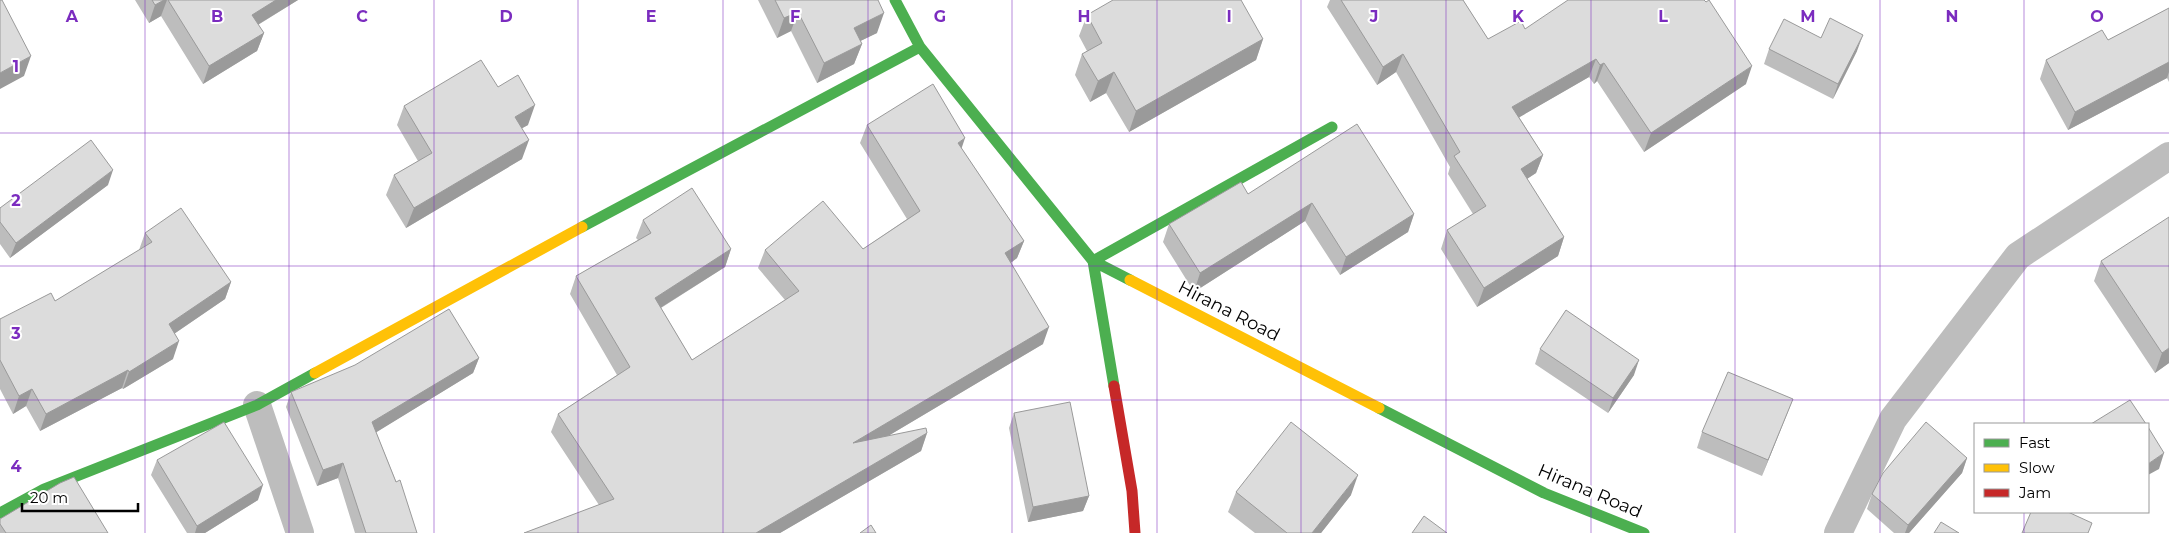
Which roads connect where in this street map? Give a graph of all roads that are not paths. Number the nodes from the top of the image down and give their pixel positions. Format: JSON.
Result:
{"nodes":[{"id":1,"x":895,"y":0,"type":"edge"},
{"id":2,"x":920,"y":47,"type":"junction"},
{"id":3,"x":1332,"y":127,"type":"dead end"},
{"id":4,"x":2169,"y":156,"type":"edge"},
{"id":5,"x":1093,"y":261,"type":"junction"},
{"id":6,"x":257,"y":405,"type":"junction"},
{"id":7,"x":0,"y":513,"type":"edge"},
{"id":8,"x":300,"y":533,"type":"edge"},
{"id":9,"x":1135,"y":533,"type":"edge"},
{"id":10,"x":1644,"y":533,"type":"edge"},
{"id":11,"x":1838,"y":533,"type":"edge"}],
"edges":[{"from":1,"to":2,"type":"street","name":"Hirana Road"},
{"from":2,"to":5,"type":"street","name":"Hirana Road"},
{"from":2,"to":6,"type":"street"},
{"from":3,"to":5,"type":"street"},
{"from":4,"to":11,"type":"street"},
{"from":5,"to":9,"type":"street"},
{"from":5,"to":10,"type":"street","name":"Hirana Road"},
{"from":6,"to":7,"type":"street"},
{"from":6,"to":8,"type":"street"}]}
